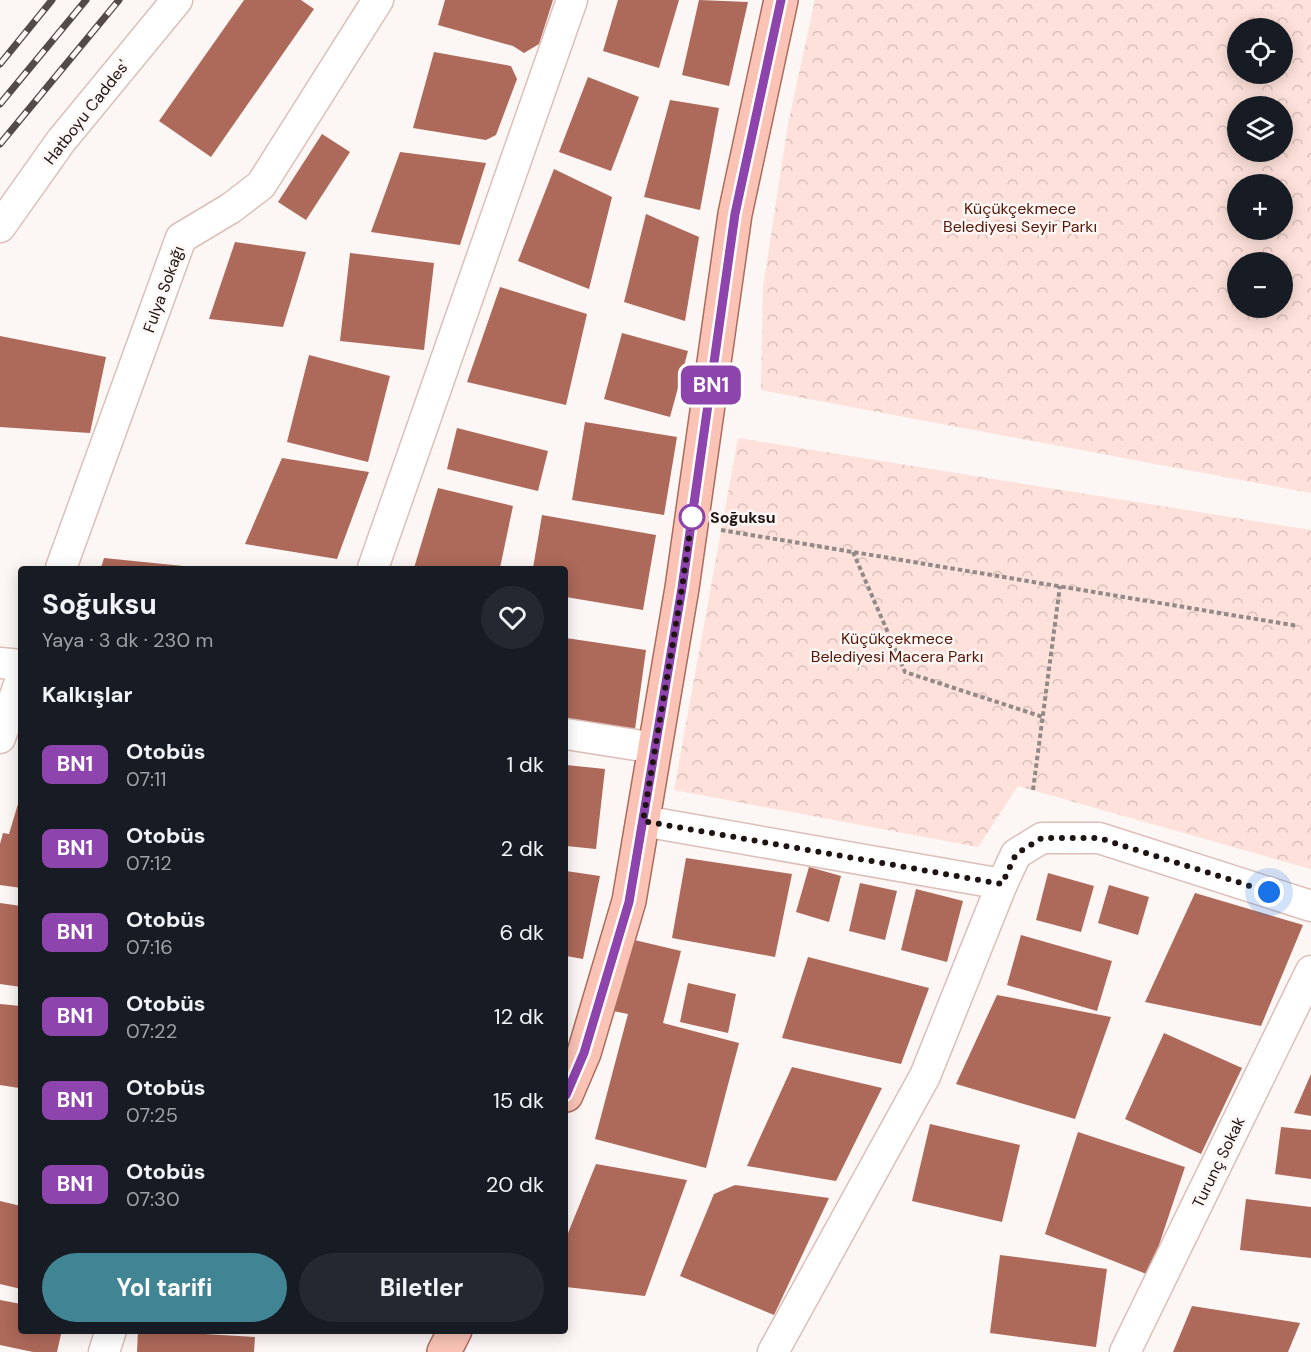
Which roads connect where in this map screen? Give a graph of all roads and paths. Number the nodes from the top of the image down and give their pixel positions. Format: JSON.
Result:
{"nodes":[{"id":1,"x":177,"y":0,"type":"edge"},
{"id":2,"x":378,"y":0,"type":"edge"},
{"id":3,"x":572,"y":0,"type":"edge"},
{"id":4,"x":781,"y":0,"type":"edge"},
{"id":5,"x":0,"y":227,"type":"edge"},
{"id":6,"x":692,"y":523,"type":"junction"},
{"id":7,"x":854,"y":552,"type":"junction"},
{"id":8,"x":62,"y":566,"type":"edge"},
{"id":9,"x":374,"y":566,"type":"edge"},
{"id":10,"x":1060,"y":586,"type":"junction"},
{"id":11,"x":1298,"y":626,"type":"dead end"},
{"id":12,"x":0,"y":663,"type":"edge"},
{"id":13,"x":18,"y":665,"type":"edge"},
{"id":14,"x":18,"y":687,"type":"edge"},
{"id":15,"x":1042,"y":717,"type":"junction"},
{"id":16,"x":568,"y":734,"type":"edge"},
{"id":17,"x":0,"y":738,"type":"edge"},
{"id":18,"x":655,"y":748,"type":"junction"},
{"id":19,"x":1033,"y":790,"type":"dead end"},
{"id":20,"x":643,"y":821,"type":"junction"},
{"id":21,"x":1002,"y":884,"type":"junction"},
{"id":22,"x":1311,"y":906,"type":"edge"},
{"id":23,"x":1311,"y":971,"type":"edge"},
{"id":24,"x":568,"y":1090,"type":"edge"},
{"id":25,"x":110,"y":1334,"type":"edge"},
{"id":26,"x":453,"y":1334,"type":"edge"},
{"id":27,"x":104,"y":1352,"type":"edge"},
{"id":28,"x":444,"y":1352,"type":"edge"},
{"id":29,"x":773,"y":1352,"type":"edge"},
{"id":30,"x":1125,"y":1352,"type":"edge"}],
"edges":[{"from":1,"to":5,"type":"street","name":"Hatboyu Caddes'"},
{"from":2,"to":8,"type":"street","name":"Fulya Sokağı"},
{"from":3,"to":9,"type":"street"},
{"from":4,"to":6,"type":"main road"},
{"from":6,"to":7,"type":"path"},
{"from":6,"to":18,"type":"main road"},
{"from":7,"to":10,"type":"path"},
{"from":7,"to":15,"type":"path"},
{"from":10,"to":11,"type":"path"},
{"from":10,"to":15,"type":"path"},
{"from":12,"to":13,"type":"street"},
{"from":14,"to":17,"type":"street"},
{"from":15,"to":19,"type":"path"},
{"from":16,"to":18,"type":"street"},
{"from":18,"to":20,"type":"main road"},
{"from":20,"to":21,"type":"street"},
{"from":20,"to":24,"type":"main road"},
{"from":21,"to":22,"type":"street"},
{"from":21,"to":29,"type":"street"},
{"from":23,"to":30,"type":"street","name":"Turunç Sokak"},
{"from":25,"to":27,"type":"street"},
{"from":26,"to":28,"type":"main road"}]}
